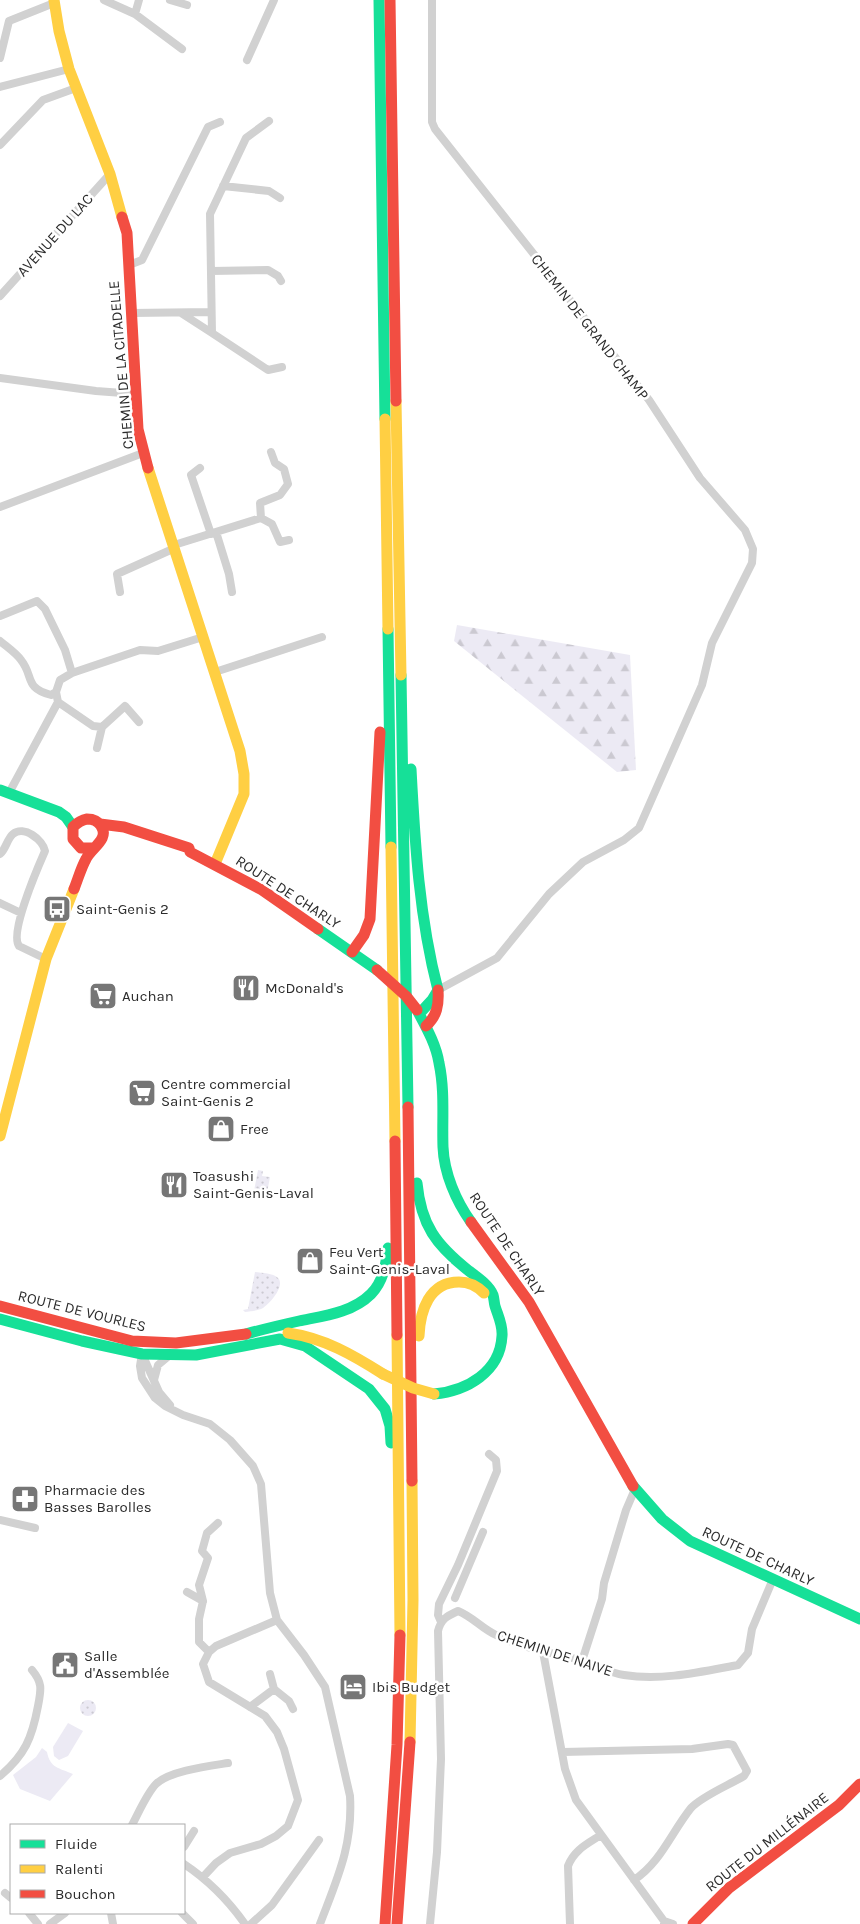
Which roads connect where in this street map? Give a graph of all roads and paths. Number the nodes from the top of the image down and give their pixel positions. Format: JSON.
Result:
{"nodes":[{"id":1,"x":104,"y":0,"type":"edge"},
{"id":2,"x":139,"y":0,"type":"edge"},
{"id":3,"x":170,"y":0,"type":"edge"},
{"id":4,"x":274,"y":0,"type":"edge"},
{"id":5,"x":379,"y":0,"type":"edge"},
{"id":6,"x":390,"y":0,"type":"edge"},
{"id":7,"x":432,"y":0,"type":"edge"},
{"id":8,"x":54,"y":2,"type":"edge"},
{"id":9,"x":187,"y":5,"type":"dead end"},
{"id":10,"x":135,"y":14,"type":"junction"},
{"id":11,"x":182,"y":50,"type":"dead end"},
{"id":12,"x":0,"y":58,"type":"edge"},
{"id":13,"x":247,"y":60,"type":"dead end"},
{"id":14,"x":69,"y":70,"type":"junction"},
{"id":15,"x":0,"y":87,"type":"edge"},
{"id":16,"x":76,"y":88,"type":"junction"},
{"id":17,"x":269,"y":121,"type":"dead end"},
{"id":18,"x":220,"y":122,"type":"dead end"},
{"id":19,"x":0,"y":145,"type":"edge"},
{"id":20,"x":110,"y":174,"type":"junction"},
{"id":21,"x":223,"y":186,"type":"junction"},
{"id":22,"x":280,"y":198,"type":"dead end"},
{"id":23,"x":129,"y":265,"type":"junction"},
{"id":24,"x":211,"y":271,"type":"junction"},
{"id":25,"x":281,"y":282,"type":"dead end"},
{"id":26,"x":0,"y":296,"type":"edge"},
{"id":27,"x":211,"y":312,"type":"junction"},
{"id":28,"x":131,"y":313,"type":"junction"},
{"id":29,"x":181,"y":313,"type":"junction"},
{"id":30,"x":212,"y":333,"type":"junction"},
{"id":31,"x":282,"y":366,"type":"dead end"},
{"id":32,"x":0,"y":378,"type":"edge"},
{"id":33,"x":136,"y":394,"type":"junction"},
{"id":34,"x":271,"y":452,"type":"dead end"},
{"id":35,"x":143,"y":453,"type":"junction"},
{"id":36,"x":200,"y":468,"type":"dead end"},
{"id":37,"x":0,"y":507,"type":"edge"},
{"id":38,"x":261,"y":518,"type":"junction"},
{"id":39,"x":213,"y":533,"type":"junction"},
{"id":40,"x":289,"y":540,"type":"dead end"},
{"id":41,"x":175,"y":546,"type":"junction"},
{"id":42,"x":120,"y":592,"type":"dead end"},
{"id":43,"x":232,"y":592,"type":"dead end"},
{"id":44,"x":0,"y":616,"type":"edge"},
{"id":45,"x":203,"y":637,"type":"junction"},
{"id":46,"x":322,"y":637,"type":"dead end"},
{"id":47,"x":0,"y":641,"type":"edge"},
{"id":48,"x":400,"y":664,"type":"junction"},
{"id":49,"x":215,"y":672,"type":"junction"},
{"id":50,"x":72,"y":674,"type":"junction"},
{"id":51,"x":388,"y":684,"type":"junction"},
{"id":52,"x":56,"y":692,"type":"junction"},
{"id":53,"x":58,"y":702,"type":"junction"},
{"id":54,"x":140,"y":722,"type":"dead end"},
{"id":55,"x":102,"y":727,"type":"junction"},
{"id":56,"x":97,"y":748,"type":"dead end"},
{"id":57,"x":4,"y":791,"type":"edge"},
{"id":58,"x":78,"y":823,"type":"junction"},
{"id":59,"x":100,"y":824,"type":"junction"},
{"id":60,"x":97,"y":845,"type":"junction"},
{"id":61,"x":77,"y":846,"type":"junction"},
{"id":62,"x":190,"y":852,"type":"junction"},
{"id":63,"x":0,"y":854,"type":"edge"},
{"id":64,"x":215,"y":864,"type":"junction"},
{"id":65,"x":0,"y":902,"type":"edge"},
{"id":66,"x":21,"y":913,"type":"junction"},
{"id":67,"x":352,"y":952,"type":"junction"},
{"id":68,"x":44,"y":958,"type":"junction"},
{"id":69,"x":438,"y":990,"type":"junction"},
{"id":70,"x":418,"y":1012,"type":"junction"},
{"id":71,"x":426,"y":1026,"type":"junction"},
{"id":72,"x":406,"y":1106,"type":"junction"},
{"id":73,"x":0,"y":1136,"type":"edge"},
{"id":74,"x":395,"y":1159,"type":"junction"},
{"id":75,"x":494,"y":1302,"type":"junction"},
{"id":76,"x":0,"y":1305,"type":"edge"},
{"id":77,"x":0,"y":1319,"type":"edge"},
{"id":78,"x":91,"y":1330,"type":"junction"},
{"id":79,"x":246,"y":1334,"type":"junction"},
{"id":80,"x":284,"y":1336,"type":"junction"},
{"id":81,"x":132,"y":1341,"type":"junction"},
{"id":82,"x":102,"y":1346,"type":"junction"},
{"id":83,"x":169,"y":1350,"type":"junction"},
{"id":84,"x":142,"y":1354,"type":"junction"},
{"id":85,"x":154,"y":1382,"type":"junction"},
{"id":86,"x":411,"y":1410,"type":"junction"},
{"id":87,"x":177,"y":1411,"type":"junction"},
{"id":88,"x":489,"y":1454,"type":"dead end"},
{"id":89,"x":635,"y":1489,"type":"junction"},
{"id":90,"x":400,"y":1516,"type":"junction"},
{"id":91,"x":0,"y":1520,"type":"edge"},
{"id":92,"x":218,"y":1523,"type":"dead end"},
{"id":93,"x":35,"y":1528,"type":"dead end"},
{"id":94,"x":483,"y":1532,"type":"dead end"},
{"id":95,"x":772,"y":1579,"type":"junction"},
{"id":96,"x":446,"y":1590,"type":"junction"},
{"id":97,"x":187,"y":1592,"type":"dead end"},
{"id":98,"x":455,"y":1598,"type":"junction"},
{"id":99,"x":203,"y":1601,"type":"junction"},
{"id":100,"x":458,"y":1611,"type":"junction"},
{"id":101,"x":860,"y":1619,"type":"edge"},
{"id":102,"x":277,"y":1620,"type":"junction"},
{"id":103,"x":441,"y":1622,"type":"junction"},
{"id":104,"x":209,"y":1652,"type":"junction"},
{"id":105,"x":543,"y":1652,"type":"junction"},
{"id":106,"x":582,"y":1661,"type":"junction"},
{"id":107,"x":32,"y":1670,"type":"dead end"},
{"id":108,"x":270,"y":1674,"type":"dead end"},
{"id":109,"x":274,"y":1689,"type":"junction"},
{"id":110,"x":250,"y":1707,"type":"junction"},
{"id":111,"x":294,"y":1709,"type":"dead end"},
{"id":112,"x":563,"y":1752,"type":"junction"},
{"id":113,"x":228,"y":1764,"type":"dead end"},
{"id":114,"x":0,"y":1776,"type":"edge"},
{"id":115,"x":860,"y":1784,"type":"edge"},
{"id":116,"x":133,"y":1824,"type":"edge"},
{"id":117,"x":194,"y":1831,"type":"dead end"},
{"id":118,"x":600,"y":1835,"type":"junction"},
{"id":119,"x":319,"y":1840,"type":"dead end"},
{"id":120,"x":185,"y":1845,"type":"edge"},
{"id":121,"x":185,"y":1865,"type":"edge"},
{"id":122,"x":203,"y":1877,"type":"junction"},
{"id":123,"x":634,"y":1880,"type":"junction"},
{"id":124,"x":30,"y":1914,"type":"edge"},
{"id":125,"x":63,"y":1914,"type":"edge"},
{"id":126,"x":183,"y":1914,"type":"edge"},
{"id":127,"x":664,"y":1922,"type":"edge"},
{"id":128,"x":38,"y":1924,"type":"edge"},
{"id":129,"x":50,"y":1924,"type":"edge"},
{"id":130,"x":193,"y":1924,"type":"edge"},
{"id":131,"x":246,"y":1924,"type":"edge"},
{"id":132,"x":320,"y":1924,"type":"edge"},
{"id":133,"x":385,"y":1924,"type":"edge"},
{"id":134,"x":397,"y":1924,"type":"edge"},
{"id":135,"x":430,"y":1924,"type":"edge"},
{"id":136,"x":570,"y":1924,"type":"edge"},
{"id":137,"x":673,"y":1924,"type":"edge"},
{"id":138,"x":693,"y":1924,"type":"edge"}],
"edges":[{"from":1,"to":10,"type":"street"},
{"from":2,"to":10,"type":"street"},
{"from":3,"to":9,"type":"street"},
{"from":4,"to":13,"type":"street"},
{"from":5,"to":51,"type":"main road"},
{"from":6,"to":48,"type":"main road"},
{"from":7,"to":69,"type":"street","name":"CHEMIN DE GRAND CHAMP"},
{"from":8,"to":12,"type":"street","name":"CHEMIN DE LA CITADELLE"},
{"from":8,"to":14,"type":"main road","name":"CHEMIN DE LA CITADELLE"},
{"from":10,"to":11,"type":"street"},
{"from":14,"to":15,"type":"street"},
{"from":14,"to":16,"type":"main road","name":"CHEMIN DE LA CITADELLE"},
{"from":16,"to":19,"type":"street"},
{"from":16,"to":20,"type":"main road","name":"CHEMIN DE LA CITADELLE"},
{"from":17,"to":21,"type":"street"},
{"from":18,"to":23,"type":"street"},
{"from":20,"to":23,"type":"main road","name":"CHEMIN DE LA CITADELLE"},
{"from":20,"to":26,"type":"street","name":"AVENUE DU LAC"},
{"from":21,"to":22,"type":"street"},
{"from":21,"to":24,"type":"street"},
{"from":23,"to":28,"type":"main road","name":"CHEMIN DE LA CITADELLE"},
{"from":24,"to":25,"type":"street"},
{"from":24,"to":27,"type":"street"},
{"from":27,"to":29,"type":"street"},
{"from":27,"to":30,"type":"street"},
{"from":28,"to":29,"type":"street"},
{"from":28,"to":33,"type":"main road","name":"CHEMIN DE LA CITADELLE"},
{"from":29,"to":30,"type":"street"},
{"from":30,"to":31,"type":"street"},
{"from":32,"to":33,"type":"street"},
{"from":33,"to":35,"type":"main road","name":"CHEMIN DE LA CITADELLE"},
{"from":34,"to":38,"type":"street"},
{"from":35,"to":37,"type":"street"},
{"from":35,"to":41,"type":"main road","name":"CHEMIN DE LA CITADELLE"},
{"from":36,"to":39,"type":"street"},
{"from":38,"to":39,"type":"street"},
{"from":38,"to":40,"type":"street"},
{"from":39,"to":41,"type":"street"},
{"from":39,"to":43,"type":"street"},
{"from":41,"to":42,"type":"street"},
{"from":41,"to":45,"type":"main road","name":"CHEMIN DE LA CITADELLE"},
{"from":44,"to":50,"type":"street"},
{"from":45,"to":49,"type":"main road","name":"CHEMIN DE LA CITADELLE"},
{"from":45,"to":50,"type":"street"},
{"from":46,"to":49,"type":"street"},
{"from":47,"to":52,"type":"street"},
{"from":48,"to":69,"type":"main road"},
{"from":48,"to":72,"type":"main road"},
{"from":49,"to":64,"type":"main road","name":"CHEMIN DE LA CITADELLE"},
{"from":50,"to":52,"type":"street"},
{"from":51,"to":67,"type":"main road"},
{"from":51,"to":74,"type":"main road"},
{"from":52,"to":53,"type":"street"},
{"from":53,"to":55,"type":"street"},
{"from":53,"to":57,"type":"street"},
{"from":54,"to":55,"type":"street"},
{"from":55,"to":56,"type":"street"},
{"from":57,"to":58,"type":"main road"},
{"from":58,"to":59,"type":"main road"},
{"from":58,"to":61,"type":"main road"},
{"from":59,"to":60,"type":"main road"},
{"from":59,"to":62,"type":"main road","name":"ROUTE DE CHARLY"},
{"from":60,"to":61,"type":"main road"},
{"from":60,"to":62,"type":"main road","name":"ROUTE DE CHARLY"},
{"from":60,"to":68,"type":"main road"},
{"from":61,"to":68,"type":"main road"},
{"from":62,"to":64,"type":"main road","name":"ROUTE DE CHARLY"},
{"from":63,"to":66,"type":"street"},
{"from":64,"to":67,"type":"main road","name":"ROUTE DE CHARLY"},
{"from":65,"to":66,"type":"street"},
{"from":66,"to":68,"type":"street"},
{"from":67,"to":70,"type":"main road","name":"ROUTE DE CHARLY","bridge":true},
{"from":68,"to":73,"type":"main road"},
{"from":69,"to":70,"type":"main road"},
{"from":69,"to":71,"type":"main road"},
{"from":70,"to":71,"type":"main road","name":"ROUTE DE CHARLY"},
{"from":71,"to":89,"type":"main road","name":"ROUTE DE CHARLY"},
{"from":72,"to":75,"type":"main road"},
{"from":72,"to":86,"type":"main road"},
{"from":74,"to":79,"type":"main road"},
{"from":74,"to":90,"type":"main road"},
{"from":75,"to":80,"type":"main road","bridge":true},
{"from":75,"to":86,"type":"main road"},
{"from":76,"to":78,"type":"main road","name":"ROUTE DE VOURLES"},
{"from":77,"to":82,"type":"main road","name":"ROUTE DE VOURLES"},
{"from":78,"to":81,"type":"main road","name":"ROUTE DE VOURLES"},
{"from":78,"to":82,"type":"main road"},
{"from":79,"to":80,"type":"main road"},
{"from":79,"to":83,"type":"main road","name":"ROUTE DE VOURLES"},
{"from":80,"to":83,"type":"main road","name":"ROUTE DE VOURLES"},
{"from":80,"to":90,"type":"main road"},
{"from":81,"to":83,"type":"main road","name":"ROUTE DE VOURLES"},
{"from":81,"to":84,"type":"main road"},
{"from":82,"to":84,"type":"main road","name":"ROUTE DE VOURLES"},
{"from":83,"to":84,"type":"main road"},
{"from":83,"to":85,"type":"street"},
{"from":84,"to":85,"type":"street","name":"ROUTE DE VOURLES"},
{"from":84,"to":87,"type":"street","name":"ROUTE DE VOURLES"},
{"from":85,"to":87,"type":"street","name":"ROUTE DE VOURLES"},
{"from":86,"to":134,"type":"main road"},
{"from":87,"to":102,"type":"street","name":"ROUTE DE VOURLES"},
{"from":88,"to":96,"type":"street"},
{"from":89,"to":95,"type":"main road","name":"ROUTE DE CHARLY"},
{"from":89,"to":106,"type":"street"},
{"from":90,"to":133,"type":"main road"},
{"from":91,"to":93,"type":"street"},
{"from":92,"to":99,"type":"street"},
{"from":94,"to":98,"type":"street"},
{"from":95,"to":101,"type":"main road","name":"ROUTE DE CHARLY"},
{"from":95,"to":106,"type":"street","name":"CHEMIN DE NAIVE"},
{"from":96,"to":98,"type":"street"},
{"from":96,"to":103,"type":"street"},
{"from":97,"to":99,"type":"street"},
{"from":98,"to":100,"type":"street"},
{"from":99,"to":104,"type":"street"},
{"from":100,"to":103,"type":"street"},
{"from":100,"to":105,"type":"street","name":"CHEMIN DE NAIVE"},
{"from":102,"to":104,"type":"street"},
{"from":102,"to":132,"type":"street","name":"ROUTE DE VOURLES"},
{"from":103,"to":135,"type":"street"},
{"from":104,"to":110,"type":"street"},
{"from":105,"to":106,"type":"street","name":"CHEMIN DE NAIVE"},
{"from":105,"to":112,"type":"street"},
{"from":107,"to":114,"type":"street"},
{"from":108,"to":109,"type":"street"},
{"from":109,"to":110,"type":"street"},
{"from":109,"to":111,"type":"street"},
{"from":110,"to":122,"type":"street"},
{"from":112,"to":118,"type":"street"},
{"from":112,"to":123,"type":"street"},
{"from":113,"to":116,"type":"street"},
{"from":115,"to":138,"type":"main road","name":"ROUTE DU MILLÉNAIRE"},
{"from":117,"to":120,"type":"street"},
{"from":118,"to":123,"type":"street"},
{"from":118,"to":136,"type":"street"},
{"from":119,"to":131,"type":"street"},
{"from":121,"to":122,"type":"street"},
{"from":122,"to":131,"type":"street"},
{"from":123,"to":127,"type":"street"},
{"from":124,"to":128,"type":"street"},
{"from":125,"to":129,"type":"street"},
{"from":126,"to":130,"type":"street"},
{"from":127,"to":137,"type":"street"}]}
